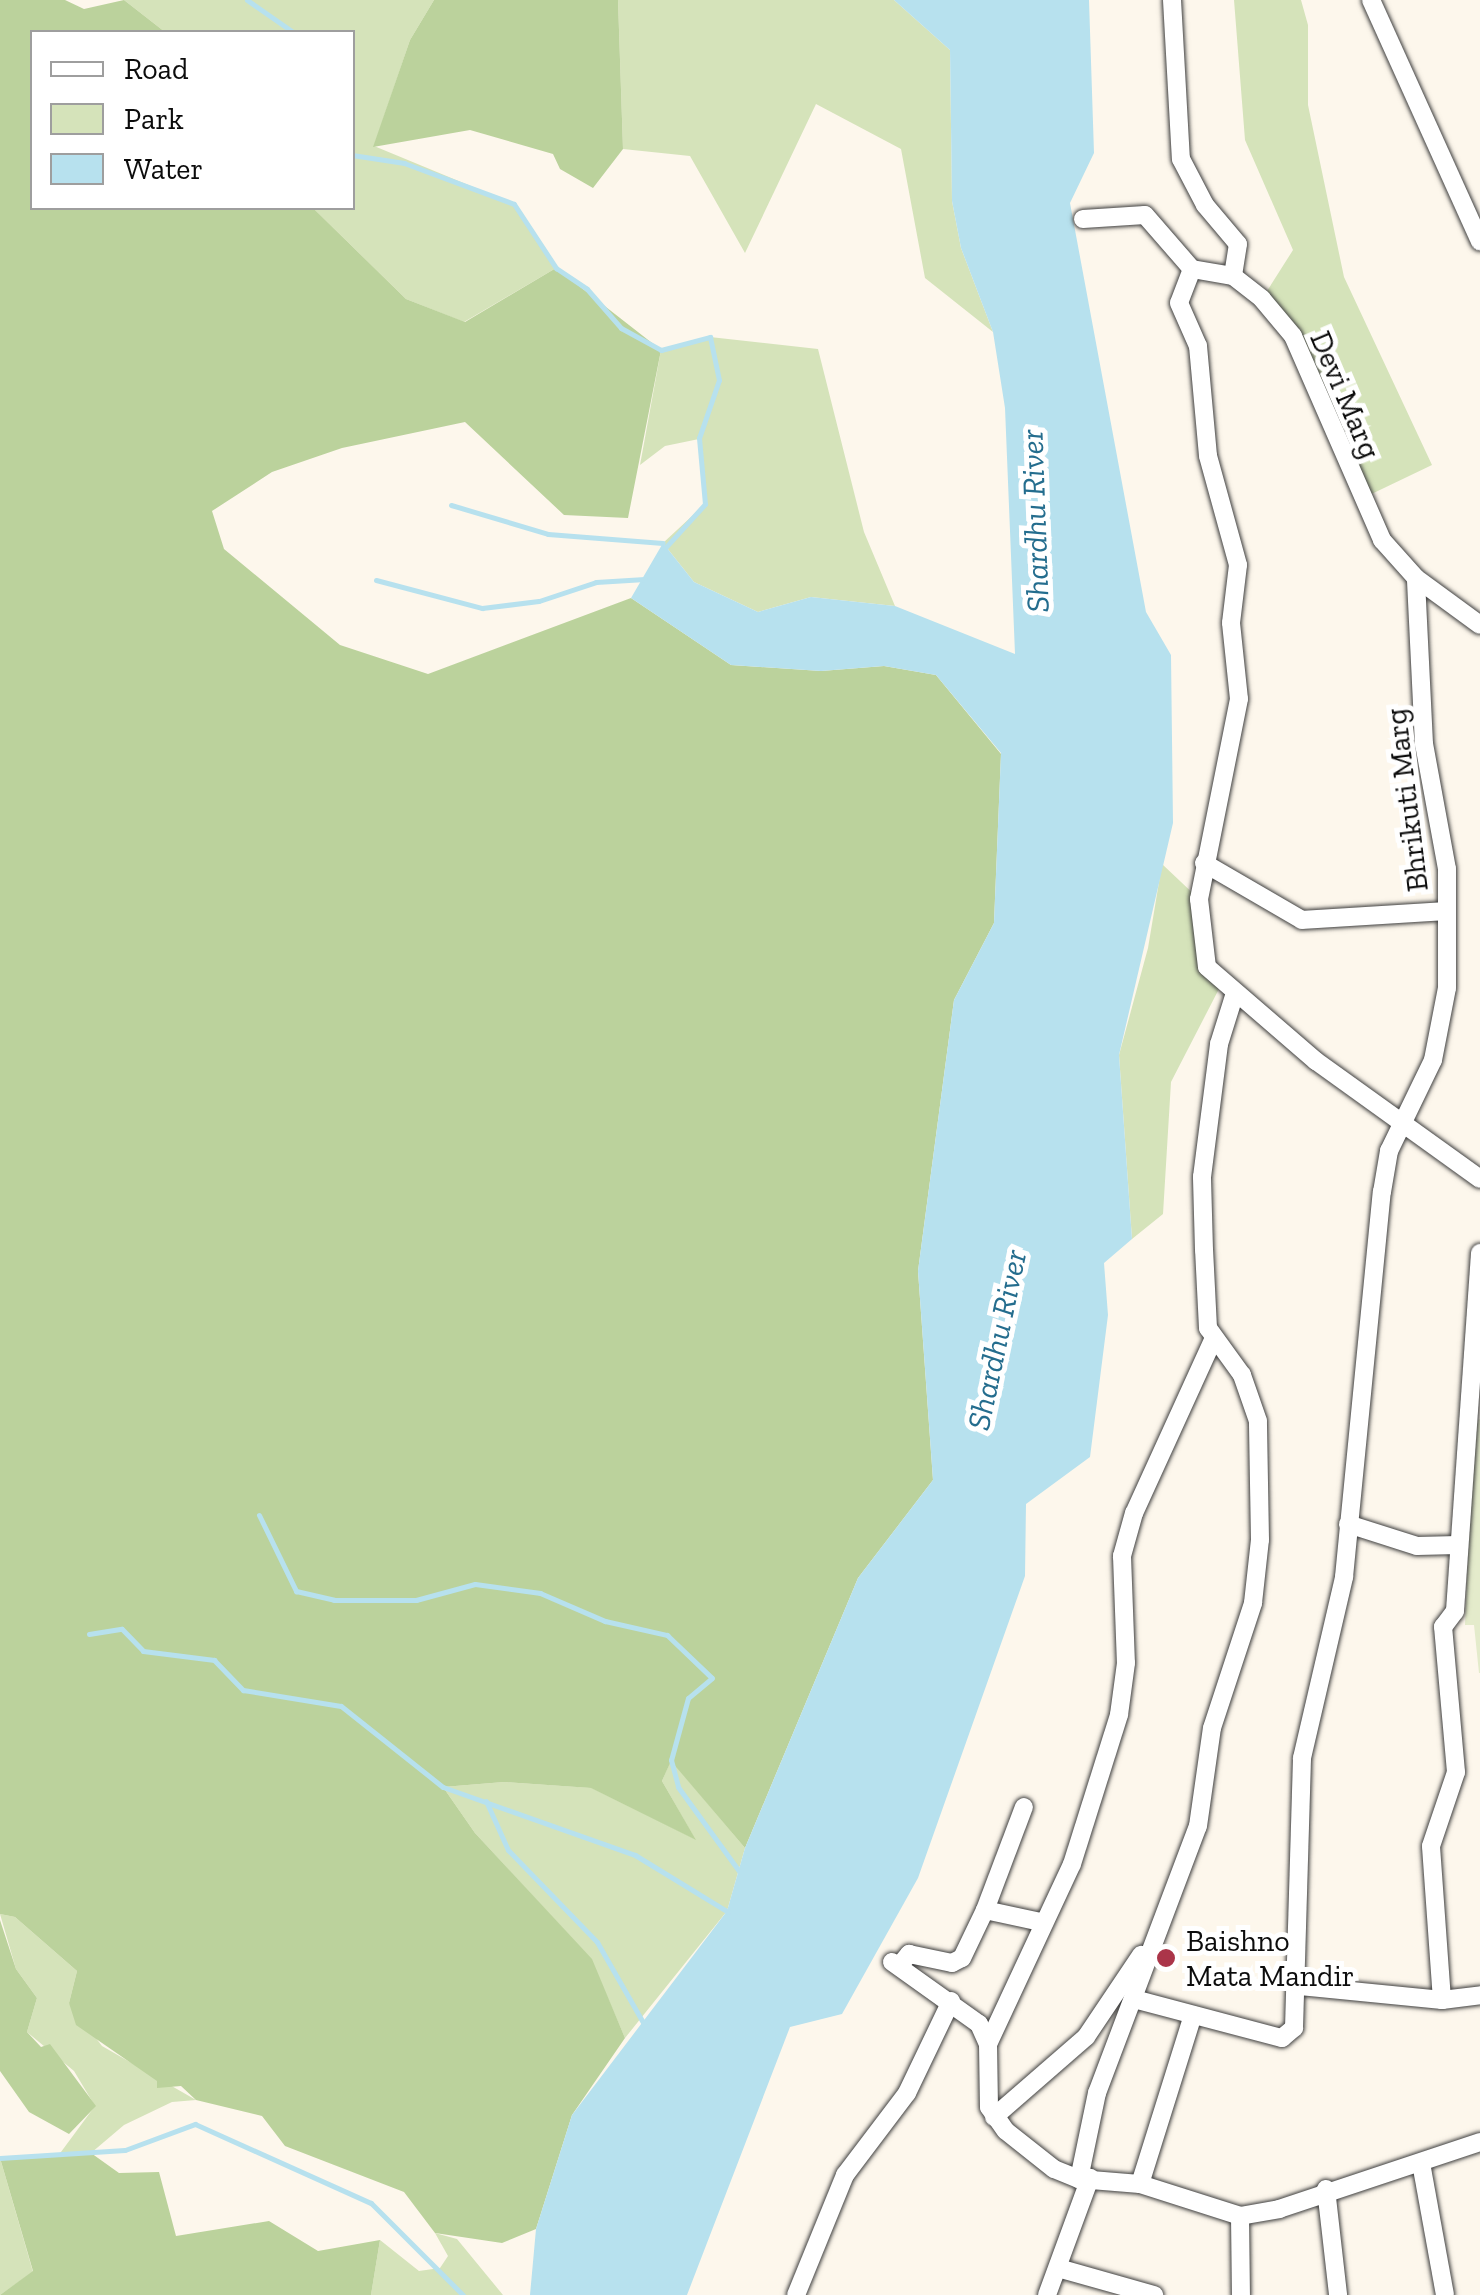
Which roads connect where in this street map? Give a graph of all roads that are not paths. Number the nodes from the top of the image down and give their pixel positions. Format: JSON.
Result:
{"nodes":[{"id":1,"x":1172,"y":0,"type":"edge"},
{"id":2,"x":1371,"y":0,"type":"edge"},
{"id":3,"x":1083,"y":219,"type":"dead end"},
{"id":4,"x":1480,"y":241,"type":"edge"},
{"id":5,"x":1192,"y":269,"type":"junction"},
{"id":6,"x":1233,"y":276,"type":"junction"},
{"id":7,"x":1416,"y":578,"type":"junction"},
{"id":8,"x":1480,"y":625,"type":"edge"},
{"id":9,"x":1204,"y":863,"type":"junction"},
{"id":10,"x":1446,"y":910,"type":"junction"},
{"id":11,"x":1234,"y":996,"type":"junction"},
{"id":12,"x":1406,"y":1128,"type":"junction"},
{"id":13,"x":1480,"y":1179,"type":"edge"},
{"id":14,"x":1480,"y":1253,"type":"edge"},
{"id":15,"x":1213,"y":1340,"type":"junction"},
{"id":16,"x":1348,"y":1524,"type":"junction"},
{"id":17,"x":1458,"y":1544,"type":"junction"},
{"id":18,"x":1024,"y":1808,"type":"dead end"},
{"id":19,"x":985,"y":1910,"type":"junction"},
{"id":20,"x":1041,"y":1922,"type":"junction"},
{"id":21,"x":1150,"y":1943,"type":"junction"},
{"id":22,"x":1300,"y":1986,"type":"junction"},
{"id":23,"x":1480,"y":1995,"type":"edge"},
{"id":24,"x":1134,"y":1999,"type":"junction"},
{"id":25,"x":1442,"y":2000,"type":"junction"},
{"id":26,"x":951,"y":2001,"type":"junction"},
{"id":27,"x":1192,"y":2015,"type":"junction"},
{"id":28,"x":988,"y":2044,"type":"junction"},
{"id":29,"x":1000,"y":2124,"type":"junction"},
{"id":30,"x":1479,"y":2147,"type":"edge"},
{"id":31,"x":1421,"y":2164,"type":"junction"},
{"id":32,"x":1085,"y":2179,"type":"junction"},
{"id":33,"x":1140,"y":2184,"type":"junction"},
{"id":34,"x":1326,"y":2189,"type":"junction"},
{"id":35,"x":1240,"y":2216,"type":"junction"},
{"id":36,"x":1058,"y":2268,"type":"junction"},
{"id":37,"x":796,"y":2295,"type":"edge"},
{"id":38,"x":1047,"y":2295,"type":"edge"},
{"id":39,"x":1154,"y":2295,"type":"edge"},
{"id":40,"x":1242,"y":2295,"type":"edge"},
{"id":41,"x":1338,"y":2295,"type":"edge"},
{"id":42,"x":1445,"y":2295,"type":"edge"}],
"edges":[{"from":1,"to":6,"type":"street"},
{"from":2,"to":4,"type":"street"},
{"from":3,"to":5,"type":"street"},
{"from":5,"to":6,"type":"street"},
{"from":5,"to":9,"type":"street"},
{"from":6,"to":7,"type":"street","name":"Devi Marg"},
{"from":7,"to":8,"type":"street","name":"Devi Marg"},
{"from":7,"to":10,"type":"street","name":"Bhrikuti Marg"},
{"from":9,"to":10,"type":"street"},
{"from":9,"to":11,"type":"street"},
{"from":10,"to":12,"type":"street","name":"Bhrikuti Marg"},
{"from":11,"to":12,"type":"street"},
{"from":11,"to":15,"type":"street"},
{"from":12,"to":13,"type":"street"},
{"from":12,"to":16,"type":"street","name":"Bhrikuti Marg"},
{"from":14,"to":17,"type":"street"},
{"from":15,"to":20,"type":"street"},
{"from":15,"to":21,"type":"street"},
{"from":16,"to":17,"type":"street"},
{"from":16,"to":22,"type":"street","name":"Bhrikuti Marg"},
{"from":17,"to":25,"type":"street"},
{"from":18,"to":19,"type":"street"},
{"from":19,"to":20,"type":"street"},
{"from":19,"to":26,"type":"street"},
{"from":20,"to":28,"type":"street"},
{"from":21,"to":24,"type":"street"},
{"from":21,"to":29,"type":"street"},
{"from":22,"to":25,"type":"street"},
{"from":22,"to":27,"type":"street","name":"Bhrikuti Marg"},
{"from":23,"to":25,"type":"street"},
{"from":24,"to":27,"type":"street"},
{"from":24,"to":32,"type":"street"},
{"from":26,"to":28,"type":"street"},
{"from":26,"to":37,"type":"street"},
{"from":27,"to":33,"type":"street"},
{"from":28,"to":29,"type":"street"},
{"from":29,"to":32,"type":"street"},
{"from":30,"to":31,"type":"street"},
{"from":31,"to":34,"type":"street"},
{"from":31,"to":42,"type":"street"},
{"from":32,"to":33,"type":"street"},
{"from":32,"to":36,"type":"street"},
{"from":33,"to":35,"type":"street"},
{"from":34,"to":35,"type":"street"},
{"from":34,"to":41,"type":"street"},
{"from":35,"to":40,"type":"street"},
{"from":36,"to":38,"type":"street"},
{"from":36,"to":39,"type":"street"}]}
